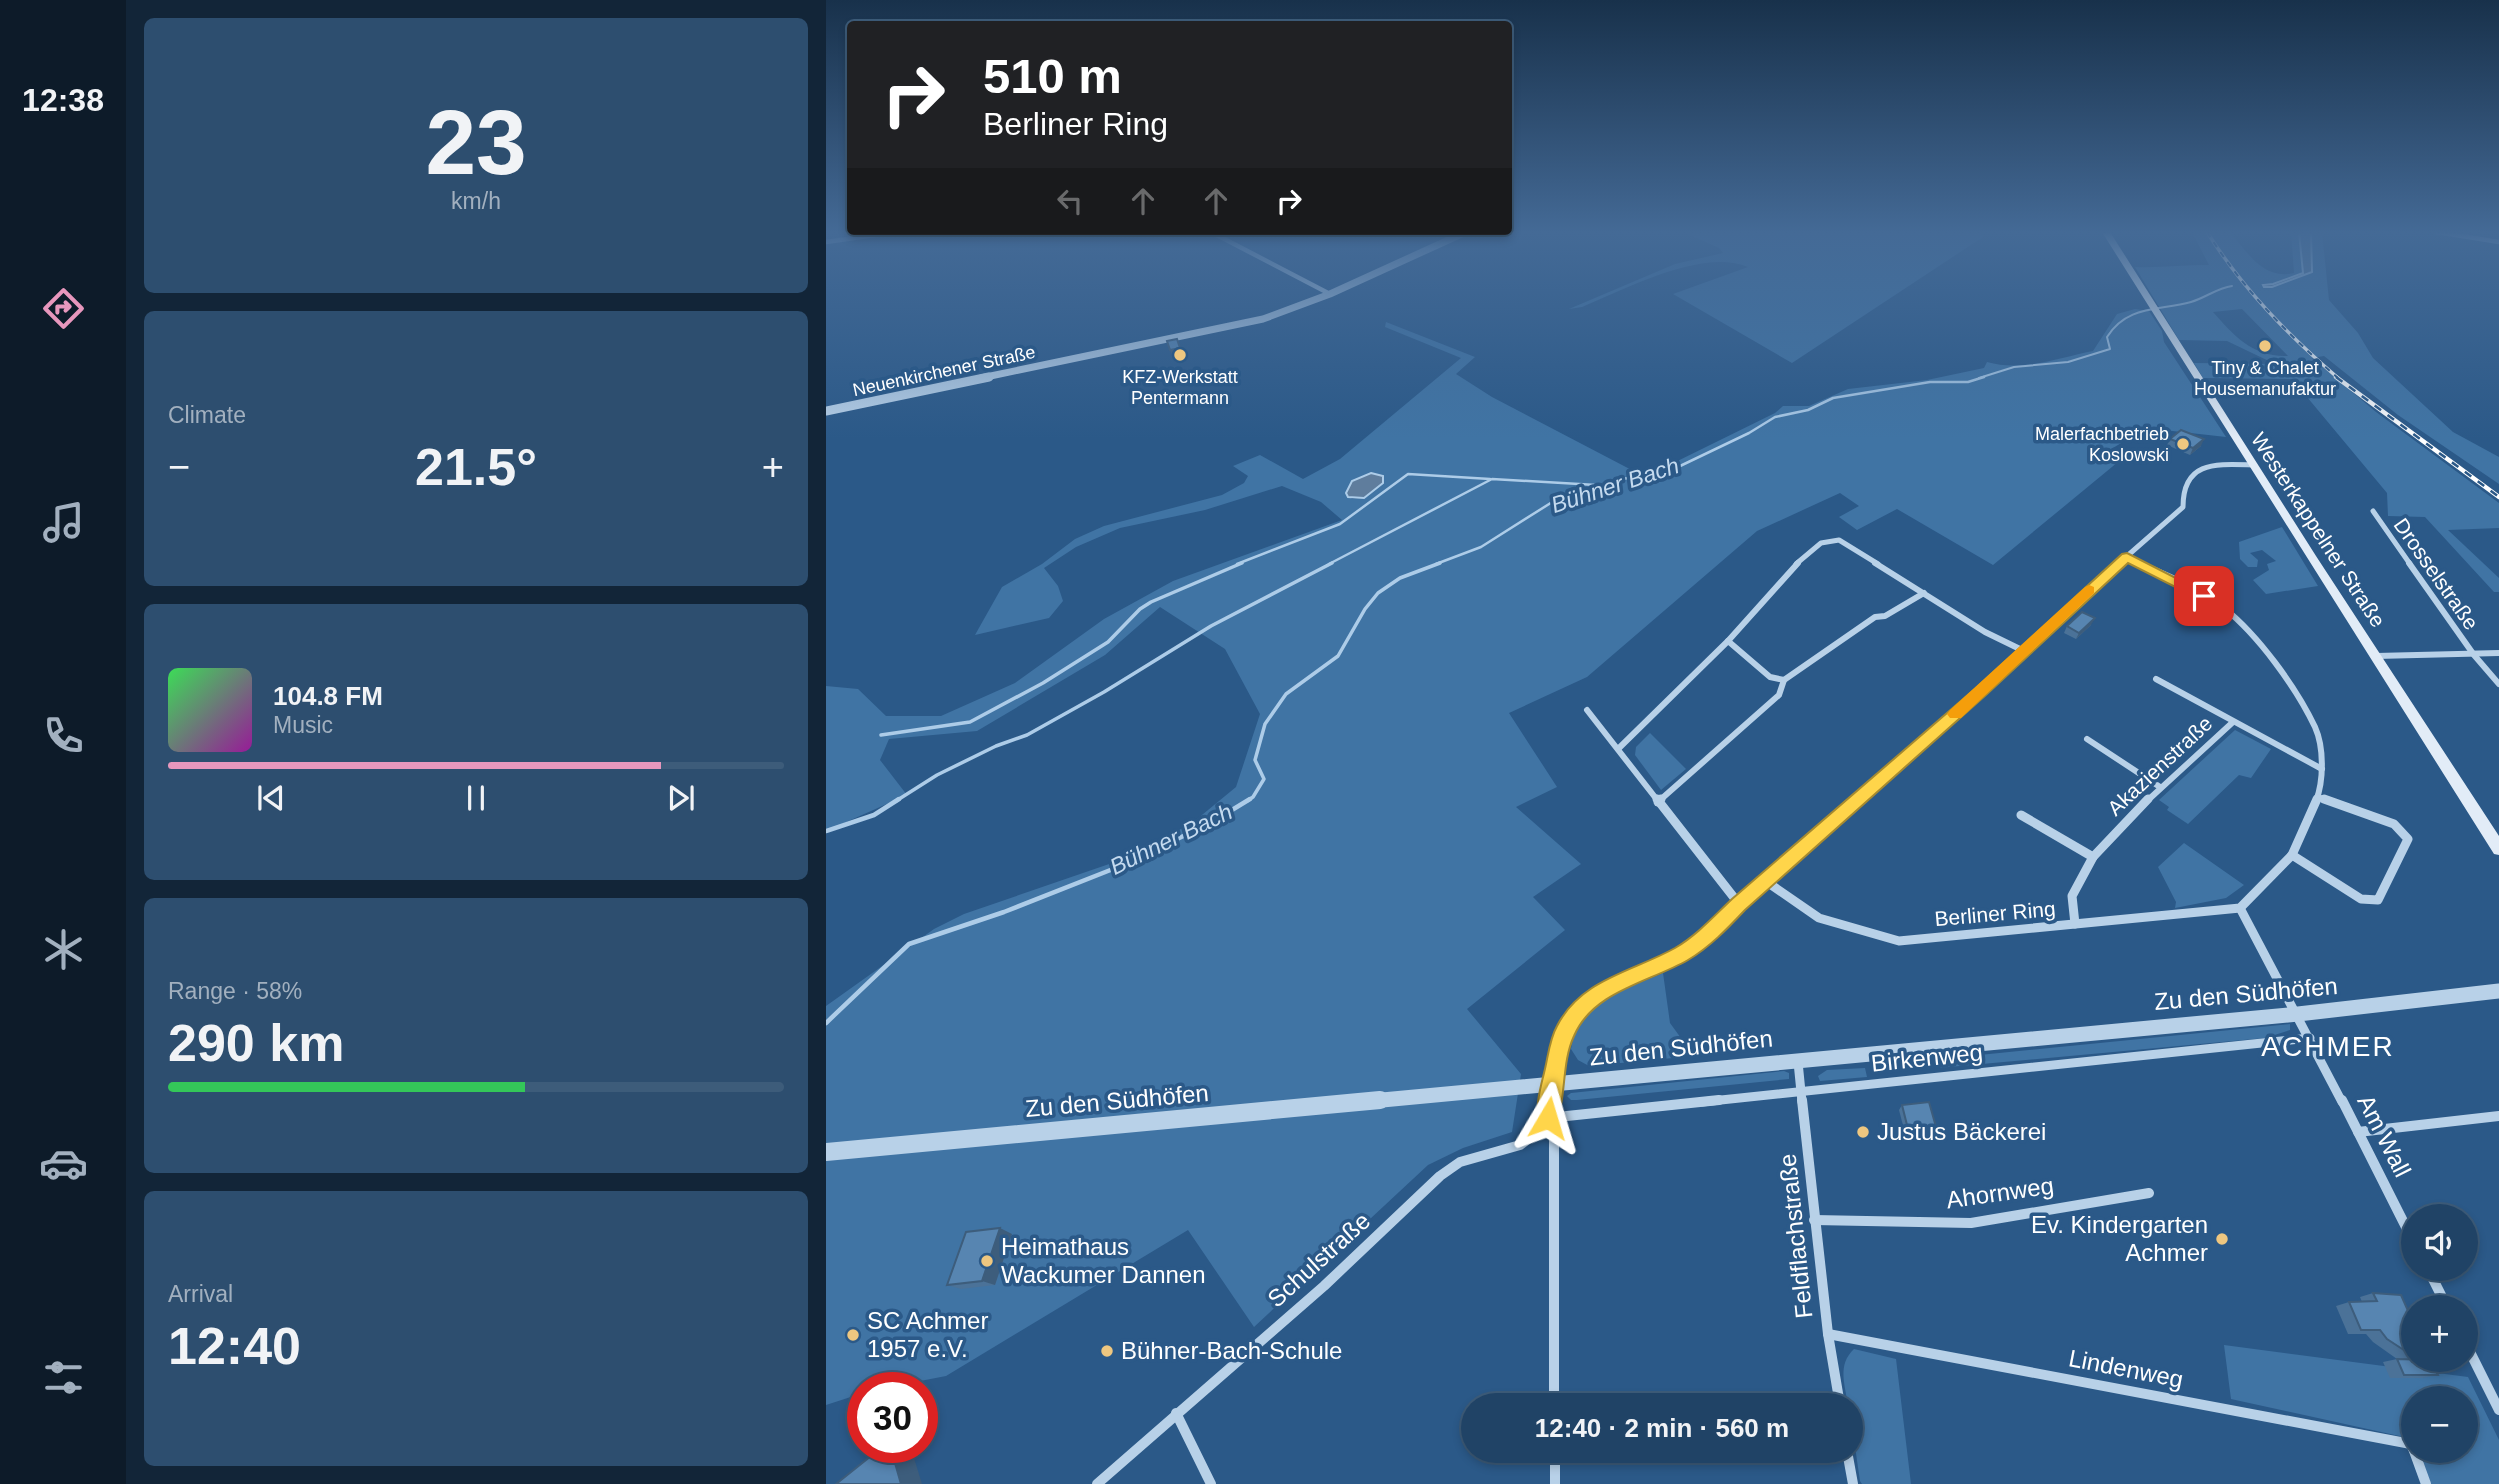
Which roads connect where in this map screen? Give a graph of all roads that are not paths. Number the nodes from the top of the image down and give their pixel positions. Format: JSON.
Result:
{"nodes":[{"id":1,"x":1310,"y":301,"type":"edge"},
{"id":2,"x":2150,"y":301,"type":"edge"},
{"id":3,"x":826,"y":411,"type":"edge"},
{"id":4,"x":2254,"y":466,"type":"junction"},
{"id":5,"x":2373,"y":511,"type":"dead end"},
{"id":6,"x":2127,"y":557,"type":"junction"},
{"id":7,"x":1924,"y":593,"type":"junction"},
{"id":8,"x":1728,"y":641,"type":"junction"},
{"id":9,"x":2024,"y":651,"type":"junction"},
{"id":10,"x":2499,"y":653,"type":"edge"},
{"id":11,"x":2474,"y":655,"type":"junction"},
{"id":12,"x":2376,"y":656,"type":"junction"},
{"id":13,"x":2156,"y":679,"type":"dead end"},
{"id":14,"x":1784,"y":680,"type":"junction"},
{"id":15,"x":2499,"y":684,"type":"edge"},
{"id":16,"x":1587,"y":710,"type":"dead end"},
{"id":17,"x":2233,"y":722,"type":"junction"},
{"id":18,"x":2087,"y":739,"type":"dead end"},
{"id":19,"x":1618,"y":749,"type":"junction"},
{"id":20,"x":2322,"y":769,"type":"junction"},
{"id":21,"x":2160,"y":787,"type":"junction"},
{"id":22,"x":2318,"y":797,"type":"junction"},
{"id":23,"x":1658,"y":802,"type":"junction"},
{"id":24,"x":2021,"y":815,"type":"dead end"},
{"id":25,"x":2499,"y":849,"type":"edge"},
{"id":26,"x":2292,"y":855,"type":"junction"},
{"id":27,"x":2093,"y":857,"type":"junction"},
{"id":28,"x":1767,"y":882,"type":"junction"},
{"id":29,"x":1739,"y":904,"type":"junction"},
{"id":30,"x":2240,"y":908,"type":"junction"},
{"id":31,"x":2075,"y":924,"type":"junction"},
{"id":32,"x":2499,"y":991,"type":"edge"},
{"id":33,"x":2298,"y":1014,"type":"junction"},
{"id":34,"x":2310,"y":1038,"type":"junction"},
{"id":35,"x":1798,"y":1061,"type":"junction"},
{"id":36,"x":1551,"y":1085,"type":"junction"},
{"id":37,"x":1802,"y":1092,"type":"junction"},
{"id":38,"x":2499,"y":1116,"type":"edge"},
{"id":39,"x":1548,"y":1118,"type":"junction"},
{"id":40,"x":2358,"y":1132,"type":"junction"},
{"id":41,"x":826,"y":1152,"type":"edge"},
{"id":42,"x":2149,"y":1193,"type":"dead end"},
{"id":43,"x":2401,"y":1217,"type":"edge"},
{"id":44,"x":1814,"y":1220,"type":"junction"},
{"id":45,"x":1828,"y":1334,"type":"junction"},
{"id":46,"x":2478,"y":1367,"type":"edge"},
{"id":47,"x":1554,"y":1393,"type":"edge"},
{"id":48,"x":1838,"y":1393,"type":"edge"},
{"id":49,"x":2499,"y":1410,"type":"edge"},
{"id":50,"x":1176,"y":1413,"type":"junction"},
{"id":51,"x":2401,"y":1442,"type":"edge"},
{"id":52,"x":1555,"y":1463,"type":"edge"},
{"id":53,"x":1849,"y":1463,"type":"edge"},
{"id":54,"x":2419,"y":1463,"type":"edge"},
{"id":55,"x":1097,"y":1484,"type":"edge"},
{"id":56,"x":1211,"y":1484,"type":"edge"},
{"id":57,"x":1555,"y":1484,"type":"edge"},
{"id":58,"x":1853,"y":1484,"type":"edge"},
{"id":59,"x":2426,"y":1484,"type":"edge"}],
"edges":[{"from":1,"to":3,"type":"street","name":"Neuenkirchener Straße"},
{"from":2,"to":4,"type":"main road","name":"Westerkappelner Straße"},
{"from":4,"to":6,"type":"street"},
{"from":4,"to":12,"type":"main road","name":"Westerkappelner Straße"},
{"from":5,"to":11,"type":"street","name":"Drosselstraße"},
{"from":6,"to":9,"type":"street"},
{"from":6,"to":20,"type":"street"},
{"from":7,"to":8,"type":"street"},
{"from":7,"to":9,"type":"street"},
{"from":7,"to":14,"type":"street"},
{"from":8,"to":14,"type":"street"},
{"from":8,"to":19,"type":"street"},
{"from":9,"to":28,"type":"street"},
{"from":10,"to":11,"type":"street"},
{"from":11,"to":12,"type":"street"},
{"from":11,"to":15,"type":"street","name":"Drosselstraße"},
{"from":12,"to":25,"type":"main road","name":"Westerkappelner Straße"},
{"from":13,"to":17,"type":"street"},
{"from":14,"to":23,"type":"street"},
{"from":16,"to":19,"type":"street"},
{"from":17,"to":20,"type":"street","name":"Akazienstraße"},
{"from":17,"to":21,"type":"street","name":"Akazienstraße"},
{"from":18,"to":21,"type":"street"},
{"from":19,"to":23,"type":"street"},
{"from":20,"to":22,"type":"street"},
{"from":21,"to":27,"type":"street","name":"Akazienstraße"},
{"from":22,"to":26,"type":"street"},
{"from":22,"to":26,"type":"street"},
{"from":23,"to":29,"type":"street"},
{"from":24,"to":27,"type":"street"},
{"from":26,"to":30,"type":"street"},
{"from":27,"to":31,"type":"street","name":"Akazienstraße"},
{"from":28,"to":29,"type":"street"},
{"from":28,"to":31,"type":"street","name":"Berliner Ring"},
{"from":29,"to":36,"type":"street"},
{"from":30,"to":31,"type":"street","name":"Berliner Ring"},
{"from":30,"to":33,"type":"street"},
{"from":32,"to":33,"type":"street","name":"Zu den Südhöfen"},
{"from":33,"to":34,"type":"street","name":"Am Wall"},
{"from":33,"to":35,"type":"street","name":"Zu den Südhöfen"},
{"from":34,"to":37,"type":"street","name":"Birkenweg"},
{"from":34,"to":40,"type":"street","name":"Am Wall"},
{"from":35,"to":36,"type":"street","name":"Zu den Südhöfen"},
{"from":35,"to":37,"type":"street","name":"Feldflachstraße"},
{"from":36,"to":39,"type":"street"},
{"from":36,"to":41,"type":"street","name":"Zu den Südhöfen"},
{"from":37,"to":39,"type":"street","name":"Birkenweg"},
{"from":37,"to":44,"type":"street","name":"Feldflachstraße"},
{"from":38,"to":40,"type":"street"},
{"from":39,"to":47,"type":"street"},
{"from":39,"to":50,"type":"street","name":"Schulstraße"},
{"from":40,"to":43,"type":"street","name":"Am Wall"},
{"from":42,"to":44,"type":"street","name":"Ahornweg"},
{"from":44,"to":45,"type":"street","name":"Feldflachstraße"},
{"from":45,"to":48,"type":"street","name":"Feldflachstraße"},
{"from":45,"to":51,"type":"street","name":"Lindenweg"},
{"from":46,"to":49,"type":"street"},
{"from":50,"to":55,"type":"street","name":"Schulstraße"},
{"from":50,"to":56,"type":"street"},
{"from":52,"to":57,"type":"street"},
{"from":53,"to":58,"type":"street"},
{"from":54,"to":59,"type":"street","name":"Lindenweg"}]}
